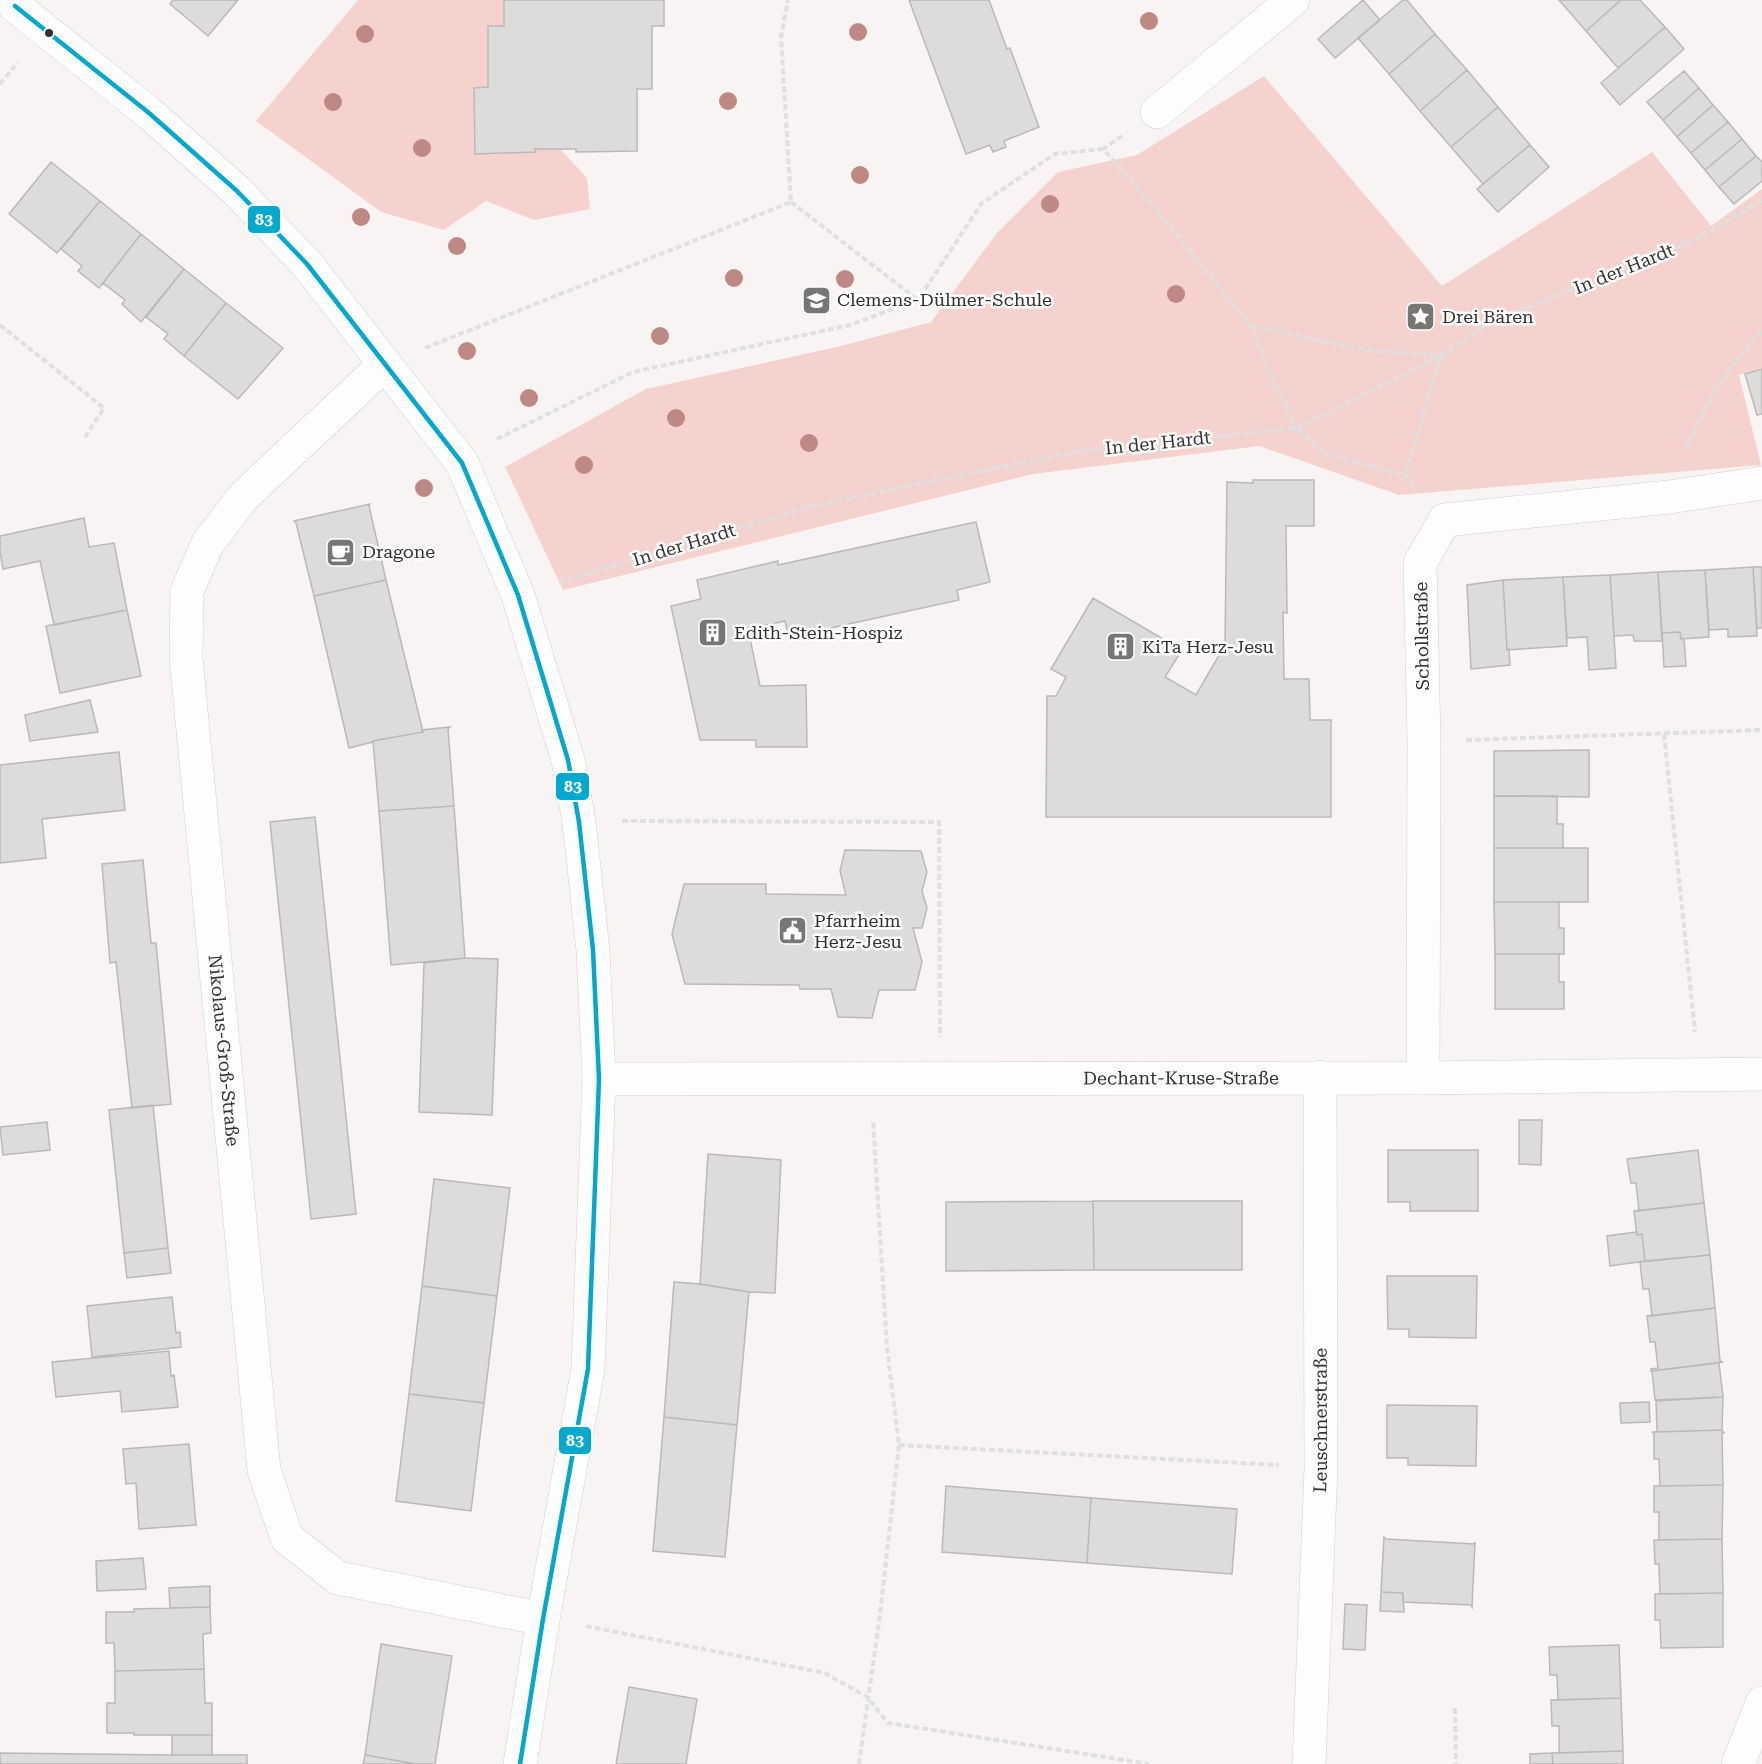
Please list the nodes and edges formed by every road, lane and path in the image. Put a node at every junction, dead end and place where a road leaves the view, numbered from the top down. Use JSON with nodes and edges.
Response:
{"nodes":[{"id":1,"x":788,"y":0,"type":"edge"},
{"id":2,"x":1293,"y":0,"type":"edge"},
{"id":3,"x":12,"y":10,"type":"edge"},
{"id":4,"x":1157,"y":112,"type":"joint"},
{"id":5,"x":1103,"y":149,"type":"junction"},
{"id":6,"x":1762,"y":200,"type":"edge"},
{"id":7,"x":791,"y":202,"type":"junction"},
{"id":8,"x":918,"y":300,"type":"junction"},
{"id":9,"x":0,"y":325,"type":"edge"},
{"id":10,"x":1251,"y":326,"type":"junction"},
{"id":11,"x":1762,"y":330,"type":"edge"},
{"id":12,"x":1441,"y":356,"type":"junction"},
{"id":13,"x":385,"y":364,"type":"junction"},
{"id":14,"x":1297,"y":428,"type":"junction"},
{"id":15,"x":85,"y":437,"type":"dead end"},
{"id":16,"x":462,"y":463,"type":"junction"},
{"id":17,"x":1405,"y":475,"type":"junction"},
{"id":18,"x":1762,"y":483,"type":"edge"},
{"id":19,"x":1669,"y":497,"type":"junction"},
{"id":20,"x":1445,"y":520,"type":"junction"},
{"id":21,"x":518,"y":595,"type":"junction"},
{"id":22,"x":1762,"y":730,"type":"edge"},
{"id":23,"x":1664,"y":734,"type":"junction"},
{"id":24,"x":1424,"y":741,"type":"junction"},
{"id":25,"x":579,"y":822,"type":"junction"},
{"id":26,"x":1762,"y":1074,"type":"edge"},
{"id":27,"x":1699,"y":1076,"type":"junction"},
{"id":28,"x":1320,"y":1077,"type":"junction"},
{"id":29,"x":1423,"y":1078,"type":"junction"},
{"id":30,"x":599,"y":1079,"type":"junction"},
{"id":31,"x":871,"y":1079,"type":"junction"},
{"id":32,"x":940,"y":1079,"type":"junction"},
{"id":33,"x":899,"y":1445,"type":"junction"},
{"id":34,"x":1321,"y":1468,"type":"junction"},
{"id":35,"x":543,"y":1619,"type":"junction"},
{"id":36,"x":867,"y":1697,"type":"junction"},
{"id":37,"x":1762,"y":1703,"type":"edge"},
{"id":38,"x":1455,"y":1708,"type":"dead end"},
{"id":39,"x":520,"y":1764,"type":"edge"},
{"id":40,"x":859,"y":1764,"type":"edge"},
{"id":41,"x":1149,"y":1764,"type":"edge"},
{"id":42,"x":1309,"y":1764,"type":"edge"},
{"id":43,"x":1456,"y":1764,"type":"edge"},
{"id":44,"x":1738,"y":1764,"type":"edge"}],
"edges":[{"from":1,"to":7,"type":"path"},
{"from":2,"to":4,"type":"street"},
{"from":3,"to":13,"type":"street"},
{"from":4,"to":5,"type":"path"},
{"from":5,"to":8,"type":"path"},
{"from":5,"to":10,"type":"path"},
{"from":6,"to":12,"type":"path","name":"In der Hardt"},
{"from":7,"to":8,"type":"path"},
{"from":7,"to":13,"type":"path"},
{"from":8,"to":16,"type":"path"},
{"from":9,"to":15,"type":"path"},
{"from":10,"to":12,"type":"path"},
{"from":10,"to":14,"type":"path"},
{"from":11,"to":19,"type":"path"},
{"from":12,"to":14,"type":"path","name":"In der Hardt"},
{"from":12,"to":17,"type":"path"},
{"from":13,"to":16,"type":"street"},
{"from":13,"to":35,"type":"street","name":"Nikolaus-Groß-Straße"},
{"from":14,"to":17,"type":"path"},
{"from":14,"to":21,"type":"path","name":"In der Hardt"},
{"from":16,"to":21,"type":"street"},
{"from":17,"to":20,"type":"path"},
{"from":18,"to":19,"type":"street"},
{"from":19,"to":20,"type":"street"},
{"from":20,"to":24,"type":"street","name":"Schollstraße"},
{"from":21,"to":25,"type":"street"},
{"from":22,"to":23,"type":"path"},
{"from":23,"to":24,"type":"path"},
{"from":23,"to":27,"type":"path"},
{"from":24,"to":29,"type":"street","name":"Schollstraße"},
{"from":25,"to":30,"type":"street"},
{"from":25,"to":32,"type":"path"},
{"from":26,"to":27,"type":"street","name":"Dechant-Kruse-Straße"},
{"from":27,"to":29,"type":"street","name":"Dechant-Kruse-Straße"},
{"from":28,"to":29,"type":"street","name":"Dechant-Kruse-Straße"},
{"from":28,"to":32,"type":"street","name":"Dechant-Kruse-Straße"},
{"from":28,"to":34,"type":"street","name":"Leuschnerstraße"},
{"from":30,"to":31,"type":"street","name":"Dechant-Kruse-Straße"},
{"from":30,"to":35,"type":"street"},
{"from":31,"to":32,"type":"street","name":"Dechant-Kruse-Straße"},
{"from":31,"to":33,"type":"path"},
{"from":33,"to":34,"type":"path"},
{"from":33,"to":36,"type":"path"},
{"from":34,"to":42,"type":"street","name":"Leuschnerstraße"},
{"from":35,"to":36,"type":"path"},
{"from":35,"to":39,"type":"street"},
{"from":36,"to":40,"type":"path"},
{"from":36,"to":41,"type":"path"},
{"from":37,"to":44,"type":"street"},
{"from":38,"to":43,"type":"path"}]}
